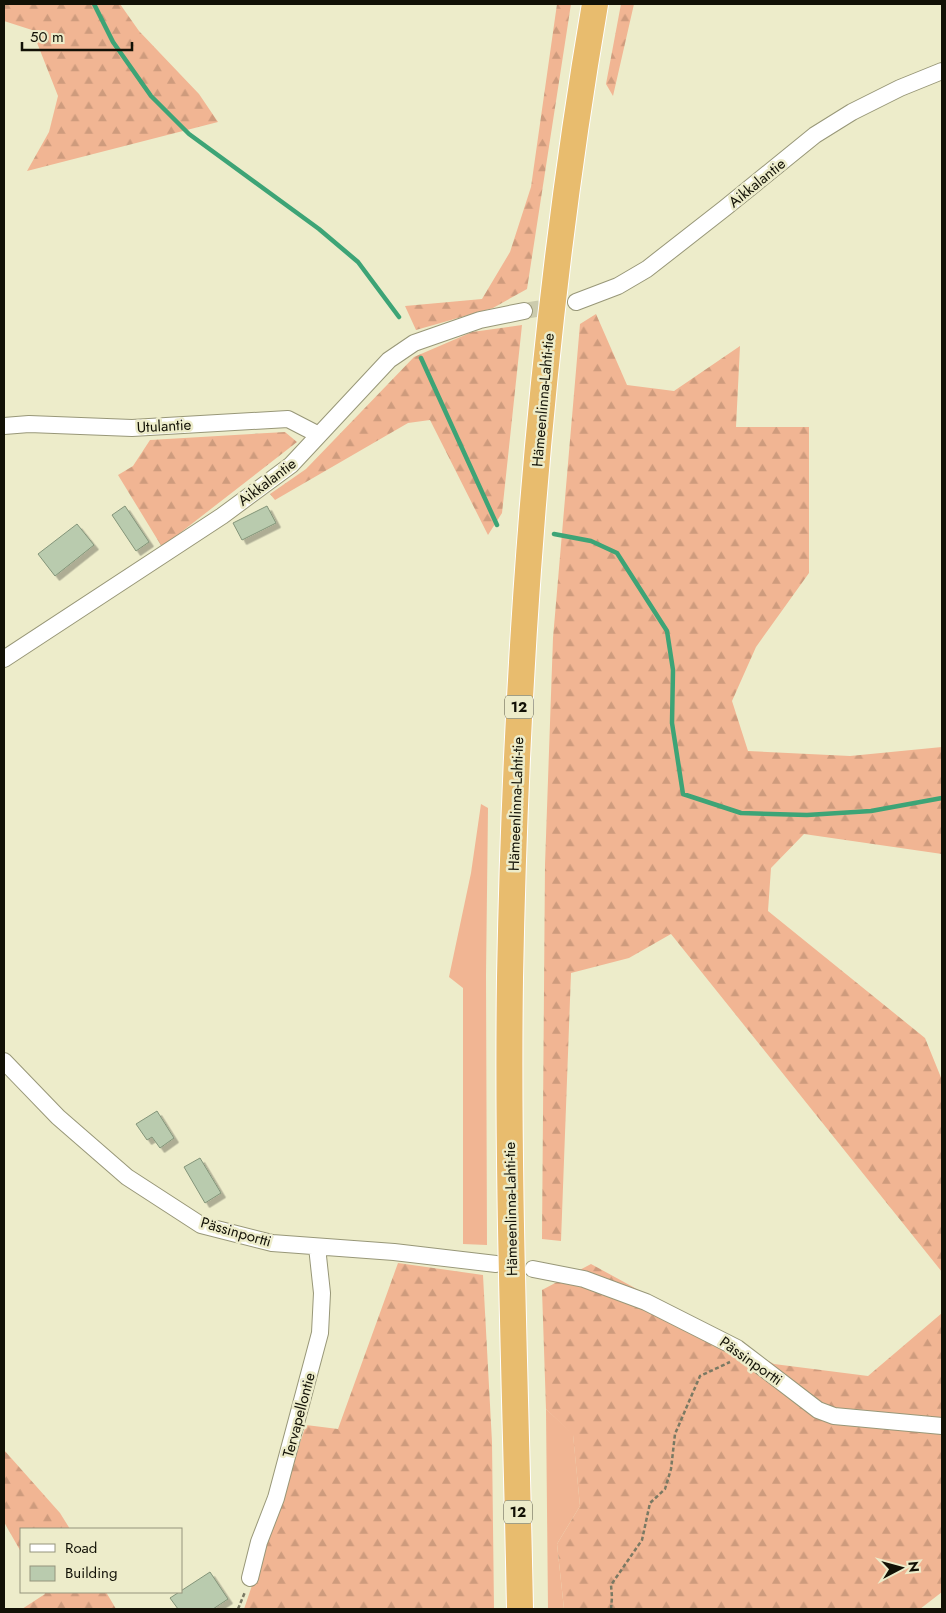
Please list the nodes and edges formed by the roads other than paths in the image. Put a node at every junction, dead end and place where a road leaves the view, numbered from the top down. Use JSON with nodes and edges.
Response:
{"nodes":[{"id":1,"x":595,"y":4,"type":"edge"},
{"id":2,"x":942,"y":71,"type":"edge"},
{"id":3,"x":576,"y":302,"type":"tunnel mouth"},
{"id":4,"x":524,"y":311,"type":"tunnel mouth"},
{"id":5,"x":4,"y":426,"type":"edge"},
{"id":6,"x":320,"y":435,"type":"junction"},
{"id":7,"x":4,"y":659,"type":"edge"},
{"id":8,"x":4,"y":1061,"type":"edge"},
{"id":9,"x":317,"y":1247,"type":"junction"},
{"id":10,"x":496,"y":1264,"type":"dead end"},
{"id":11,"x":533,"y":1269,"type":"dead end"},
{"id":12,"x":942,"y":1426,"type":"edge"},
{"id":13,"x":250,"y":1578,"type":"dead end"},
{"id":14,"x":520,"y":1609,"type":"edge"}],
"edges":[{"from":1,"to":14,"type":"highway","name":"Hämeenlinna-Lahti-tie","number":"12"},
{"from":2,"to":3,"type":"street","name":"Aikkalantie"},
{"from":4,"to":6,"type":"street","name":"Aikkalantie"},
{"from":5,"to":6,"type":"street","name":"Utulantie"},
{"from":6,"to":7,"type":"street","name":"Aikkalantie"},
{"from":8,"to":9,"type":"street","name":"Pässinportti"},
{"from":9,"to":10,"type":"street","name":"Pässinportti"},
{"from":9,"to":13,"type":"street","name":"Tervapellontie"},
{"from":11,"to":12,"type":"street","name":"Pässinportti"}]}
